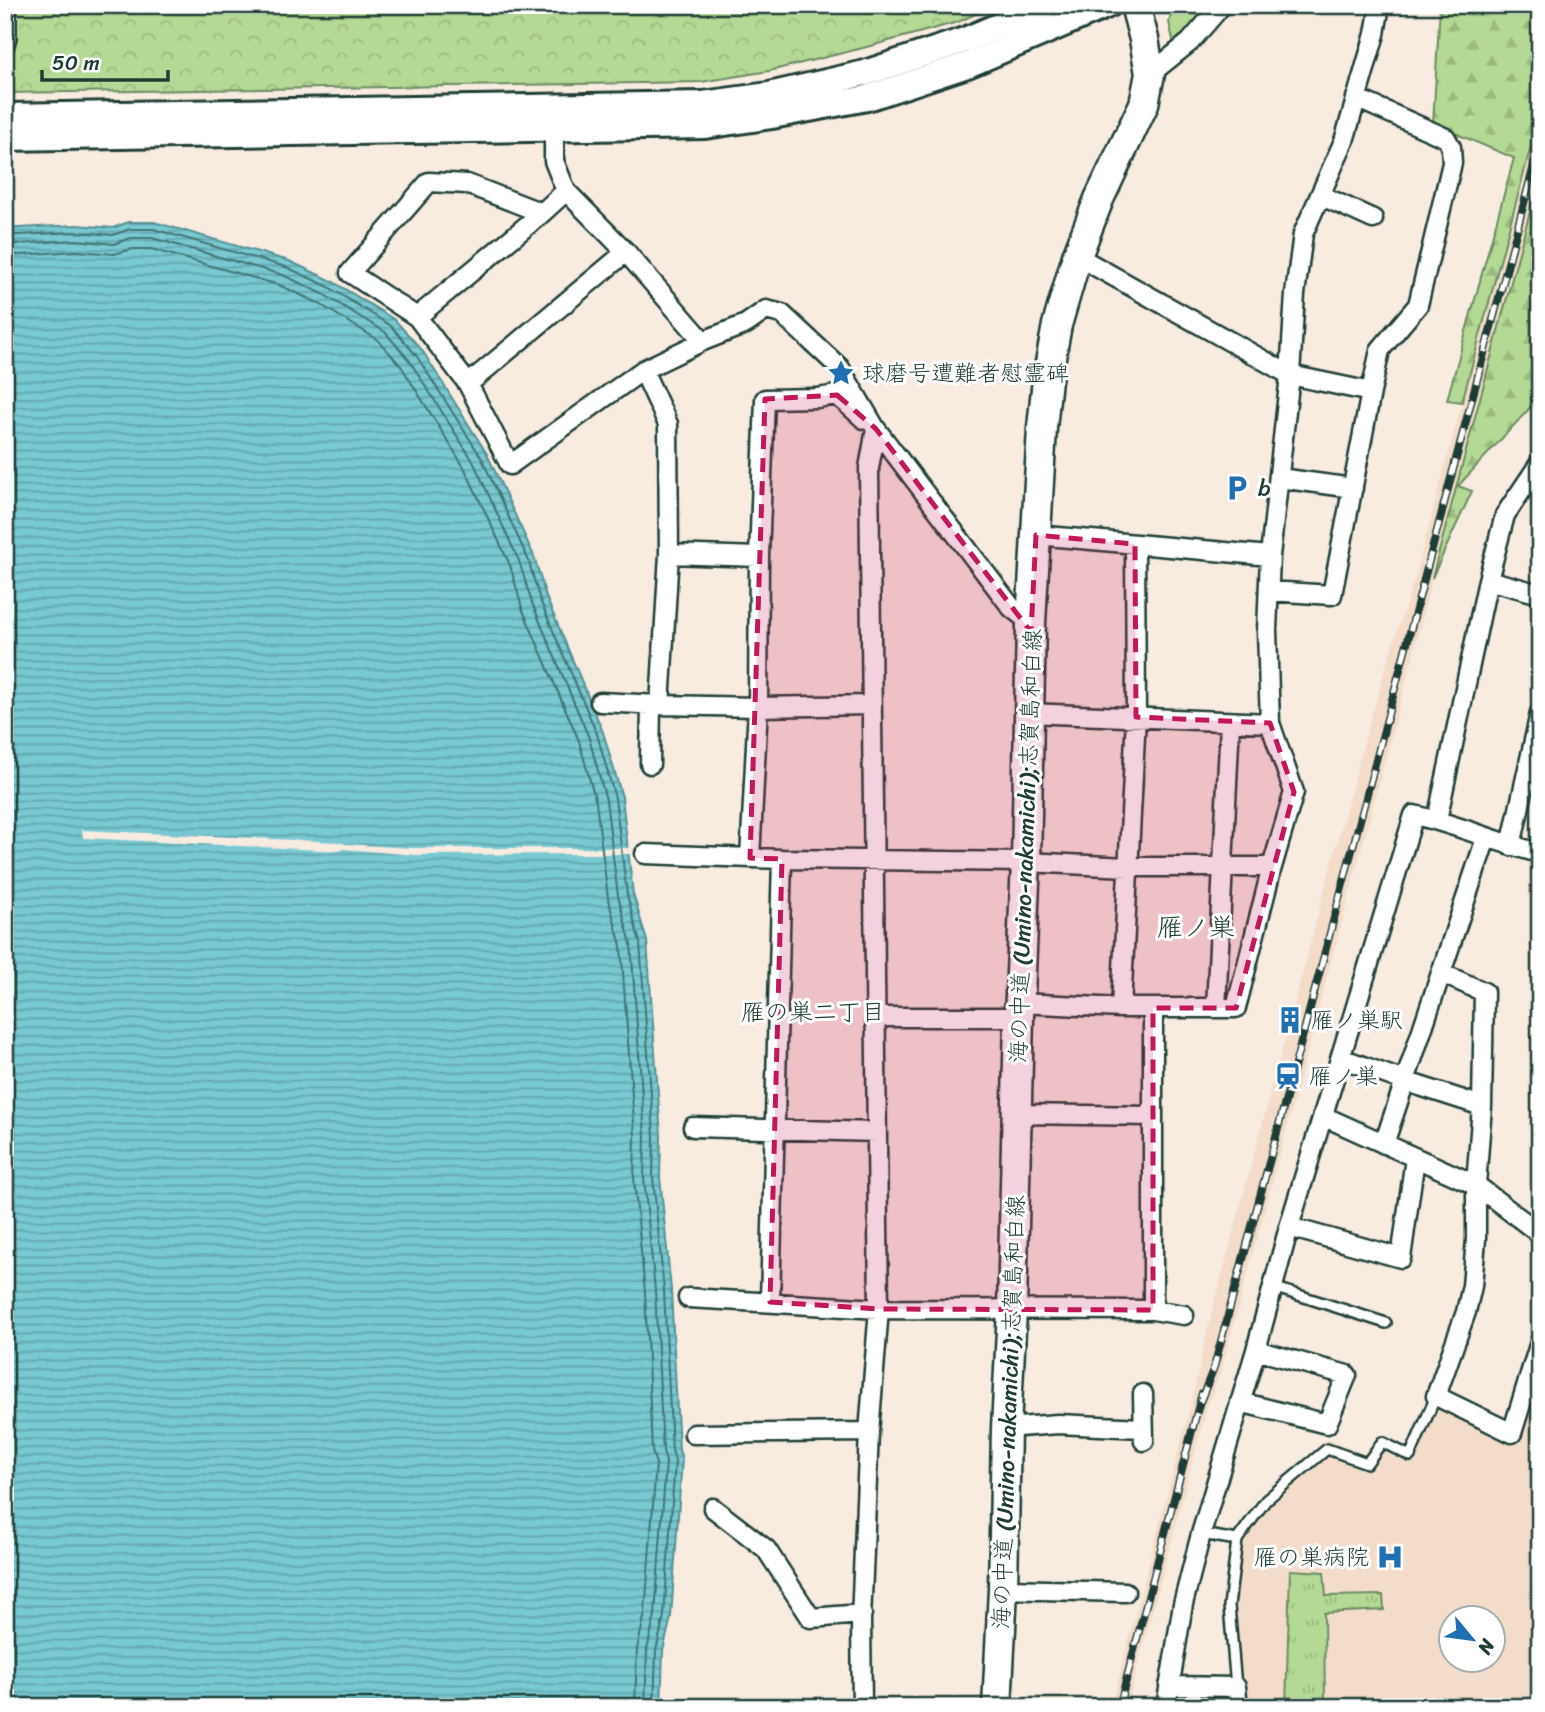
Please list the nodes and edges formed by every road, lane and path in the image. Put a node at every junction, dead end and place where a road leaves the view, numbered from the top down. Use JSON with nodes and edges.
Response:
{"nodes":[{"id":1,"x":11,"y":5,"type":"edge"},
{"id":2,"x":1047,"y":5,"type":"edge"},
{"id":3,"x":1108,"y":5,"type":"edge"},
{"id":4,"x":1135,"y":5,"type":"edge"},
{"id":5,"x":1222,"y":5,"type":"edge"},
{"id":6,"x":1380,"y":5,"type":"edge"},
{"id":7,"x":5,"y":58,"type":"edge"},
{"id":8,"x":1150,"y":74,"type":"junction"},
{"id":9,"x":1356,"y":98,"type":"junction"},
{"id":10,"x":5,"y":116,"type":"edge"},
{"id":11,"x":554,"y":130,"type":"junction"},
{"id":12,"x":5,"y":138,"type":"edge"},
{"id":13,"x":566,"y":191,"type":"junction"},
{"id":14,"x":1320,"y":195,"type":"junction"},
{"id":15,"x":542,"y":214,"type":"junction"},
{"id":16,"x":1373,"y":219,"type":"dead end"},
{"id":17,"x":626,"y":251,"type":"junction"},
{"id":18,"x":1077,"y":256,"type":"junction"},
{"id":19,"x":417,"y":317,"type":"junction"},
{"id":20,"x":703,"y":341,"type":"junction"},
{"id":21,"x":643,"y":370,"type":"junction"},
{"id":22,"x":1290,"y":375,"type":"junction"},
{"id":23,"x":468,"y":384,"type":"junction"},
{"id":24,"x":1371,"y":392,"type":"junction"},
{"id":25,"x":876,"y":429,"type":"junction"},
{"id":26,"x":1540,"y":463,"type":"edge"},
{"id":27,"x":1279,"y":478,"type":"junction"},
{"id":28,"x":1353,"y":488,"type":"junction"},
{"id":29,"x":1036,"y":535,"type":"junction"},
{"id":30,"x":1135,"y":544,"type":"junction"},
{"id":31,"x":669,"y":554,"type":"junction"},
{"id":32,"x":1270,"y":556,"type":"junction"},
{"id":33,"x":759,"y":557,"type":"junction"},
{"id":34,"x":1488,"y":580,"type":"junction"},
{"id":35,"x":1269,"y":591,"type":"junction"},
{"id":36,"x":1540,"y":594,"type":"edge"},
{"id":37,"x":1031,"y":623,"type":"junction"},
{"id":38,"x":600,"y":702,"type":"dead end"},
{"id":39,"x":656,"y":705,"type":"junction"},
{"id":40,"x":871,"y":705,"type":"junction"},
{"id":41,"x":758,"y":707,"type":"junction"},
{"id":42,"x":1029,"y":713,"type":"junction"},
{"id":43,"x":1540,"y":713,"type":"edge"},
{"id":44,"x":1136,"y":717,"type":"junction"},
{"id":45,"x":1230,"y":722,"type":"junction"},
{"id":46,"x":1270,"y":723,"type":"junction"},
{"id":47,"x":650,"y":764,"type":"dead end"},
{"id":48,"x":1437,"y":820,"type":"junction"},
{"id":49,"x":1486,"y":838,"type":"junction"},
{"id":50,"x":1511,"y":846,"type":"junction"},
{"id":51,"x":1540,"y":853,"type":"edge"},
{"id":52,"x":645,"y":854,"type":"dead end"},
{"id":53,"x":750,"y":858,"type":"junction"},
{"id":54,"x":782,"y":859,"type":"junction"},
{"id":55,"x":872,"y":861,"type":"junction"},
{"id":56,"x":1026,"y":862,"type":"junction"},
{"id":57,"x":1128,"y":867,"type":"junction"},
{"id":58,"x":1223,"y":867,"type":"junction"},
{"id":59,"x":1272,"y":867,"type":"junction"},
{"id":60,"x":1441,"y":973,"type":"junction"},
{"id":61,"x":1153,"y":1007,"type":"junction"},
{"id":62,"x":1121,"y":1008,"type":"junction"},
{"id":63,"x":1216,"y":1008,"type":"junction"},
{"id":64,"x":1019,"y":1010,"type":"junction"},
{"id":65,"x":876,"y":1017,"type":"junction"},
{"id":66,"x":1341,"y":1058,"type":"junction"},
{"id":67,"x":1404,"y":1082,"type":"junction"},
{"id":68,"x":1482,"y":1106,"type":"junction"},
{"id":69,"x":1018,"y":1114,"type":"junction"},
{"id":70,"x":1153,"y":1116,"type":"junction"},
{"id":71,"x":1323,"y":1116,"type":"junction"},
{"id":72,"x":693,"y":1127,"type":"dead end"},
{"id":73,"x":775,"y":1129,"type":"junction"},
{"id":74,"x":877,"y":1132,"type":"junction"},
{"id":75,"x":1384,"y":1144,"type":"junction"},
{"id":76,"x":1415,"y":1158,"type":"junction"},
{"id":77,"x":1476,"y":1185,"type":"junction"},
{"id":78,"x":1289,"y":1227,"type":"junction"},
{"id":79,"x":1540,"y":1234,"type":"edge"},
{"id":80,"x":1273,"y":1287,"type":"junction"},
{"id":81,"x":688,"y":1298,"type":"dead end"},
{"id":82,"x":770,"y":1302,"type":"junction"},
{"id":83,"x":879,"y":1309,"type":"junction"},
{"id":84,"x":1012,"y":1310,"type":"junction"},
{"id":85,"x":1153,"y":1310,"type":"junction"},
{"id":86,"x":1184,"y":1315,"type":"dead end"},
{"id":87,"x":1386,"y":1323,"type":"dead end"},
{"id":88,"x":1540,"y":1342,"type":"edge"},
{"id":89,"x":1255,"y":1350,"type":"junction"},
{"id":90,"x":1143,"y":1394,"type":"dead end"},
{"id":91,"x":1436,"y":1396,"type":"junction"},
{"id":92,"x":1240,"y":1402,"type":"junction"},
{"id":93,"x":1006,"y":1428,"type":"junction"},
{"id":94,"x":870,"y":1432,"type":"junction"},
{"id":95,"x":694,"y":1434,"type":"dead end"},
{"id":96,"x":713,"y":1508,"type":"dead end"},
{"id":97,"x":1201,"y":1534,"type":"junction"},
{"id":98,"x":1237,"y":1540,"type":"junction"},
{"id":99,"x":1003,"y":1588,"type":"junction"},
{"id":100,"x":1125,"y":1592,"type":"dead end"},
{"id":101,"x":862,"y":1614,"type":"junction"},
{"id":102,"x":1169,"y":1686,"type":"junction"},
{"id":103,"x":1236,"y":1687,"type":"junction"},
{"id":104,"x":862,"y":1707,"type":"edge"},
{"id":105,"x":997,"y":1707,"type":"edge"},
{"id":106,"x":1166,"y":1707,"type":"edge"},
{"id":107,"x":1238,"y":1707,"type":"edge"}],
"edges":[{"from":1,"to":7,"type":"lane"},
{"from":2,"to":10,"type":"street"},
{"from":3,"to":11,"type":"street"},
{"from":4,"to":8,"type":"main road","name":"海の中道 (Umino-nakamichi);志賀島和白線"},
{"from":5,"to":8,"type":"street"},
{"from":6,"to":9,"type":"street"},
{"from":8,"to":18,"type":"main road","name":"海の中道 (Umino-nakamichi);志賀島和白線"},
{"from":9,"to":14,"type":"street"},
{"from":9,"to":24,"type":"street"},
{"from":11,"to":12,"type":"street"},
{"from":11,"to":13,"type":"street"},
{"from":13,"to":15,"type":"street"},
{"from":13,"to":17,"type":"street"},
{"from":14,"to":16,"type":"street"},
{"from":14,"to":22,"type":"street"},
{"from":15,"to":19,"type":"street"},
{"from":15,"to":19,"type":"street"},
{"from":17,"to":20,"type":"street"},
{"from":17,"to":23,"type":"street"},
{"from":18,"to":22,"type":"street"},
{"from":18,"to":29,"type":"main road","name":"海の中道 (Umino-nakamichi);志賀島和白線"},
{"from":19,"to":23,"type":"street"},
{"from":20,"to":21,"type":"street"},
{"from":20,"to":25,"type":"street"},
{"from":21,"to":23,"type":"street"},
{"from":21,"to":31,"type":"street"},
{"from":22,"to":24,"type":"street"},
{"from":22,"to":27,"type":"street"},
{"from":24,"to":28,"type":"street"},
{"from":25,"to":33,"type":"street"},
{"from":25,"to":37,"type":"street"},
{"from":25,"to":40,"type":"street"},
{"from":26,"to":34,"type":"street"},
{"from":27,"to":28,"type":"street"},
{"from":27,"to":32,"type":"street"},
{"from":28,"to":35,"type":"street"},
{"from":29,"to":30,"type":"street"},
{"from":29,"to":37,"type":"main road","name":"海の中道 (Umino-nakamichi);志賀島和白線"},
{"from":30,"to":32,"type":"street"},
{"from":30,"to":44,"type":"street"},
{"from":31,"to":33,"type":"street"},
{"from":31,"to":39,"type":"street"},
{"from":32,"to":35,"type":"street"},
{"from":33,"to":41,"type":"street"},
{"from":34,"to":36,"type":"street"},
{"from":34,"to":48,"type":"street"},
{"from":35,"to":46,"type":"street"},
{"from":37,"to":42,"type":"main road","name":"海の中道 (Umino-nakamichi);志賀島和白線"},
{"from":38,"to":39,"type":"street"},
{"from":39,"to":41,"type":"street"},
{"from":39,"to":47,"type":"street"},
{"from":40,"to":41,"type":"street"},
{"from":40,"to":55,"type":"street"},
{"from":41,"to":53,"type":"street"},
{"from":42,"to":44,"type":"street"},
{"from":42,"to":56,"type":"main road","name":"海の中道 (Umino-nakamichi);志賀島和白線"},
{"from":43,"to":50,"type":"street"},
{"from":44,"to":45,"type":"street"},
{"from":44,"to":57,"type":"street"},
{"from":45,"to":46,"type":"street"},
{"from":45,"to":58,"type":"street"},
{"from":46,"to":59,"type":"street"},
{"from":48,"to":49,"type":"street"},
{"from":48,"to":66,"type":"street"},
{"from":49,"to":50,"type":"street"},
{"from":49,"to":60,"type":"street"},
{"from":50,"to":51,"type":"street"},
{"from":52,"to":53,"type":"street"},
{"from":53,"to":54,"type":"street"},
{"from":54,"to":55,"type":"street"},
{"from":54,"to":73,"type":"street"},
{"from":55,"to":56,"type":"street"},
{"from":55,"to":65,"type":"street"},
{"from":56,"to":57,"type":"street"},
{"from":56,"to":64,"type":"main road","name":"海の中道 (Umino-nakamichi);志賀島和白線"},
{"from":57,"to":58,"type":"street"},
{"from":57,"to":62,"type":"street"},
{"from":58,"to":59,"type":"street"},
{"from":58,"to":63,"type":"street"},
{"from":59,"to":63,"type":"street"},
{"from":60,"to":67,"type":"street"},
{"from":60,"to":68,"type":"street"},
{"from":61,"to":62,"type":"street"},
{"from":61,"to":63,"type":"street"},
{"from":61,"to":70,"type":"street"},
{"from":62,"to":64,"type":"street"},
{"from":64,"to":65,"type":"street"},
{"from":64,"to":69,"type":"main road","name":"海の中道 (Umino-nakamichi);志賀島和白線"},
{"from":65,"to":74,"type":"street"},
{"from":66,"to":67,"type":"street"},
{"from":66,"to":71,"type":"street"},
{"from":67,"to":68,"type":"street"},
{"from":67,"to":75,"type":"street"},
{"from":68,"to":77,"type":"street"},
{"from":69,"to":70,"type":"street"},
{"from":69,"to":84,"type":"main road","name":"海の中道 (Umino-nakamichi);志賀島和白線"},
{"from":70,"to":85,"type":"street"},
{"from":71,"to":75,"type":"street"},
{"from":71,"to":78,"type":"street"},
{"from":72,"to":73,"type":"street"},
{"from":73,"to":74,"type":"street"},
{"from":73,"to":82,"type":"street"},
{"from":74,"to":83,"type":"street"},
{"from":75,"to":76,"type":"street"},
{"from":76,"to":77,"type":"street"},
{"from":76,"to":78,"type":"street"},
{"from":77,"to":79,"type":"street"},
{"from":77,"to":91,"type":"street"},
{"from":78,"to":80,"type":"street"},
{"from":80,"to":87,"type":"lane"},
{"from":80,"to":89,"type":"street"},
{"from":81,"to":82,"type":"street"},
{"from":82,"to":83,"type":"street"},
{"from":83,"to":84,"type":"street"},
{"from":83,"to":94,"type":"street"},
{"from":84,"to":85,"type":"street"},
{"from":84,"to":93,"type":"main road","name":"海の中道 (Umino-nakamichi);志賀島和白線"},
{"from":85,"to":86,"type":"street"},
{"from":88,"to":91,"type":"street"},
{"from":89,"to":92,"type":"street"},
{"from":89,"to":92,"type":"street"},
{"from":90,"to":93,"type":"street"},
{"from":91,"to":98,"type":"lane"},
{"from":92,"to":97,"type":"street"},
{"from":93,"to":99,"type":"main road","name":"海の中道 (Umino-nakamichi);志賀島和白線"},
{"from":94,"to":95,"type":"street"},
{"from":94,"to":101,"type":"street"},
{"from":96,"to":101,"type":"street"},
{"from":97,"to":98,"type":"lane"},
{"from":97,"to":102,"type":"street"},
{"from":98,"to":103,"type":"lane"},
{"from":99,"to":100,"type":"street"},
{"from":99,"to":105,"type":"main road","name":"海の中道 (Umino-nakamichi);志賀島和白線"},
{"from":101,"to":104,"type":"street"},
{"from":102,"to":103,"type":"street"},
{"from":102,"to":106,"type":"street"},
{"from":103,"to":107,"type":"street"}]}
